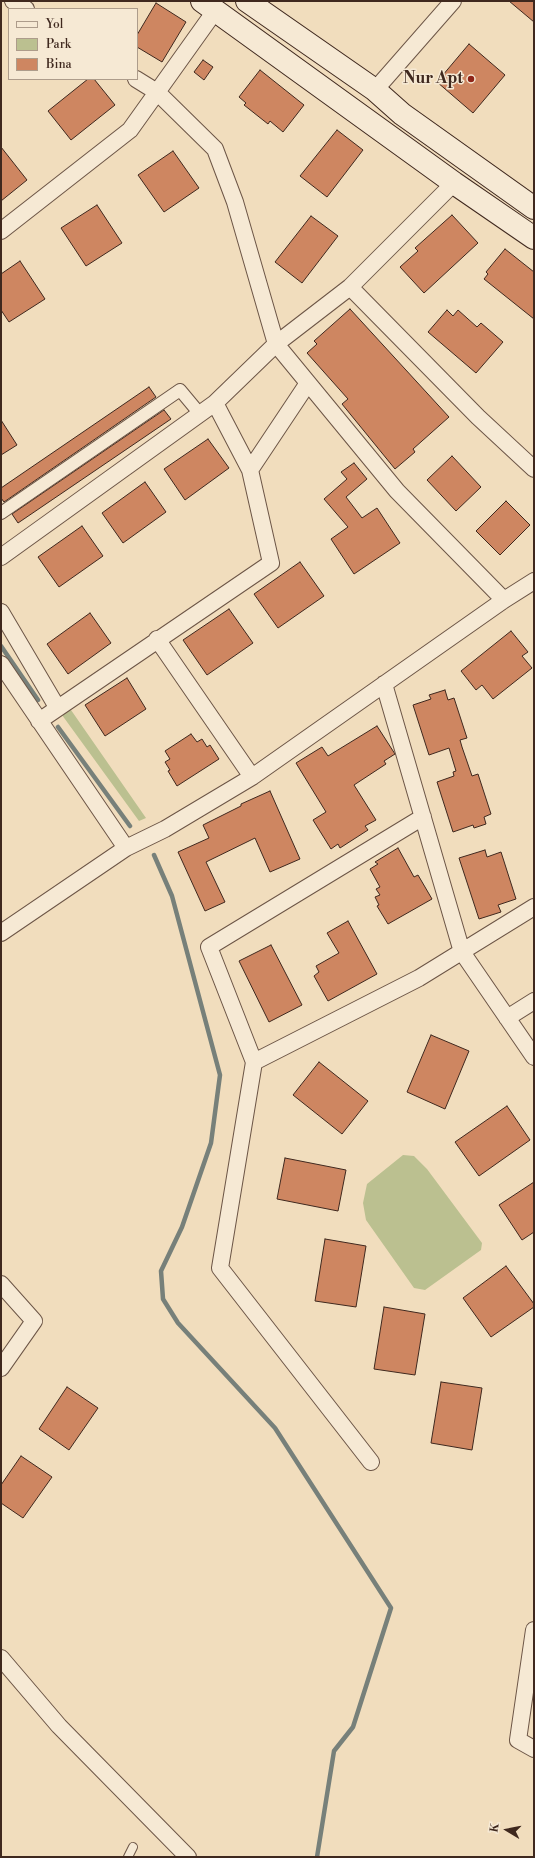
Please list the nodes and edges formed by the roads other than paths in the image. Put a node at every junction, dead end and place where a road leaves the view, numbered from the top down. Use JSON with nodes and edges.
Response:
{"nodes":[{"id":1,"x":13,"y":1,"type":"edge"},
{"id":2,"x":247,"y":1,"type":"edge"},
{"id":3,"x":453,"y":1,"type":"edge"},
{"id":4,"x":208,"y":6,"type":"edge"},
{"id":5,"x":24,"y":8,"type":"edge"},
{"id":6,"x":138,"y":80,"type":"edge"},
{"id":7,"x":375,"y":90,"type":"junction"},
{"id":8,"x":156,"y":92,"type":"junction"},
{"id":9,"x":454,"y":183,"type":"junction"},
{"id":10,"x":534,"y":208,"type":"edge"},
{"id":11,"x":1,"y":231,"type":"edge"},
{"id":12,"x":534,"y":238,"type":"edge"},
{"id":13,"x":350,"y":287,"type":"junction"},
{"id":14,"x":276,"y":344,"type":"junction"},
{"id":15,"x":308,"y":383,"type":"junction"},
{"id":16,"x":215,"y":403,"type":"junction"},
{"id":17,"x":200,"y":414,"type":"junction"},
{"id":18,"x":534,"y":469,"type":"edge"},
{"id":19,"x":250,"y":470,"type":"junction"},
{"id":20,"x":1,"y":513,"type":"edge"},
{"id":21,"x":1,"y":557,"type":"edge"},
{"id":22,"x":534,"y":581,"type":"edge"},
{"id":23,"x":504,"y":600,"type":"junction"},
{"id":24,"x":1,"y":612,"type":"edge"},
{"id":25,"x":157,"y":639,"type":"junction"},
{"id":26,"x":1,"y":664,"type":"edge"},
{"id":27,"x":384,"y":684,"type":"junction"},
{"id":28,"x":57,"y":707,"type":"junction"},
{"id":29,"x":39,"y":720,"type":"junction"},
{"id":30,"x":252,"y":777,"type":"junction"},
{"id":31,"x":423,"y":817,"type":"junction"},
{"id":32,"x":126,"y":848,"type":"junction"},
{"id":33,"x":534,"y":907,"type":"edge"},
{"id":34,"x":1,"y":933,"type":"edge"},
{"id":35,"x":462,"y":952,"type":"junction"},
{"id":36,"x":534,"y":1001,"type":"edge"},
{"id":37,"x":507,"y":1018,"type":"junction"},
{"id":38,"x":534,"y":1057,"type":"edge"},
{"id":39,"x":254,"y":1062,"type":"junction"},
{"id":40,"x":1,"y":1284,"type":"edge"},
{"id":41,"x":1,"y":1368,"type":"edge"},
{"id":42,"x":370,"y":1462,"type":"dead end"},
{"id":43,"x":534,"y":1630,"type":"edge"},
{"id":44,"x":1,"y":1658,"type":"edge"},
{"id":45,"x":534,"y":1749,"type":"edge"},
{"id":46,"x":133,"y":1847,"type":"dead end"},
{"id":47,"x":128,"y":1857,"type":"edge"},
{"id":48,"x":188,"y":1857,"type":"edge"}],
"edges":[{"from":1,"to":5,"type":"street"},
{"from":2,"to":7,"type":"main road"},
{"from":3,"to":7,"type":"street"},
{"from":4,"to":8,"type":"street"},
{"from":4,"to":9,"type":"main road"},
{"from":6,"to":8,"type":"street"},
{"from":7,"to":10,"type":"main road"},
{"from":8,"to":11,"type":"street"},
{"from":8,"to":14,"type":"street"},
{"from":9,"to":12,"type":"main road"},
{"from":9,"to":13,"type":"street"},
{"from":13,"to":14,"type":"street"},
{"from":13,"to":18,"type":"street"},
{"from":14,"to":15,"type":"street"},
{"from":14,"to":16,"type":"street"},
{"from":15,"to":19,"type":"street"},
{"from":15,"to":23,"type":"street"},
{"from":16,"to":17,"type":"street"},
{"from":16,"to":19,"type":"street"},
{"from":17,"to":20,"type":"street"},
{"from":17,"to":21,"type":"street"},
{"from":19,"to":25,"type":"street"},
{"from":22,"to":23,"type":"street"},
{"from":23,"to":27,"type":"street"},
{"from":24,"to":28,"type":"street"},
{"from":25,"to":28,"type":"street"},
{"from":25,"to":30,"type":"street"},
{"from":26,"to":29,"type":"street"},
{"from":27,"to":30,"type":"street"},
{"from":27,"to":31,"type":"street"},
{"from":28,"to":29,"type":"street"},
{"from":29,"to":32,"type":"street"},
{"from":30,"to":32,"type":"street"},
{"from":31,"to":35,"type":"street"},
{"from":31,"to":39,"type":"street"},
{"from":32,"to":34,"type":"street"},
{"from":33,"to":35,"type":"street"},
{"from":35,"to":37,"type":"street"},
{"from":35,"to":39,"type":"street"},
{"from":36,"to":37,"type":"street"},
{"from":37,"to":38,"type":"street"},
{"from":39,"to":42,"type":"street"},
{"from":40,"to":41,"type":"street"},
{"from":43,"to":45,"type":"street"},
{"from":44,"to":48,"type":"street"},
{"from":46,"to":47,"type":"lane"}]}
